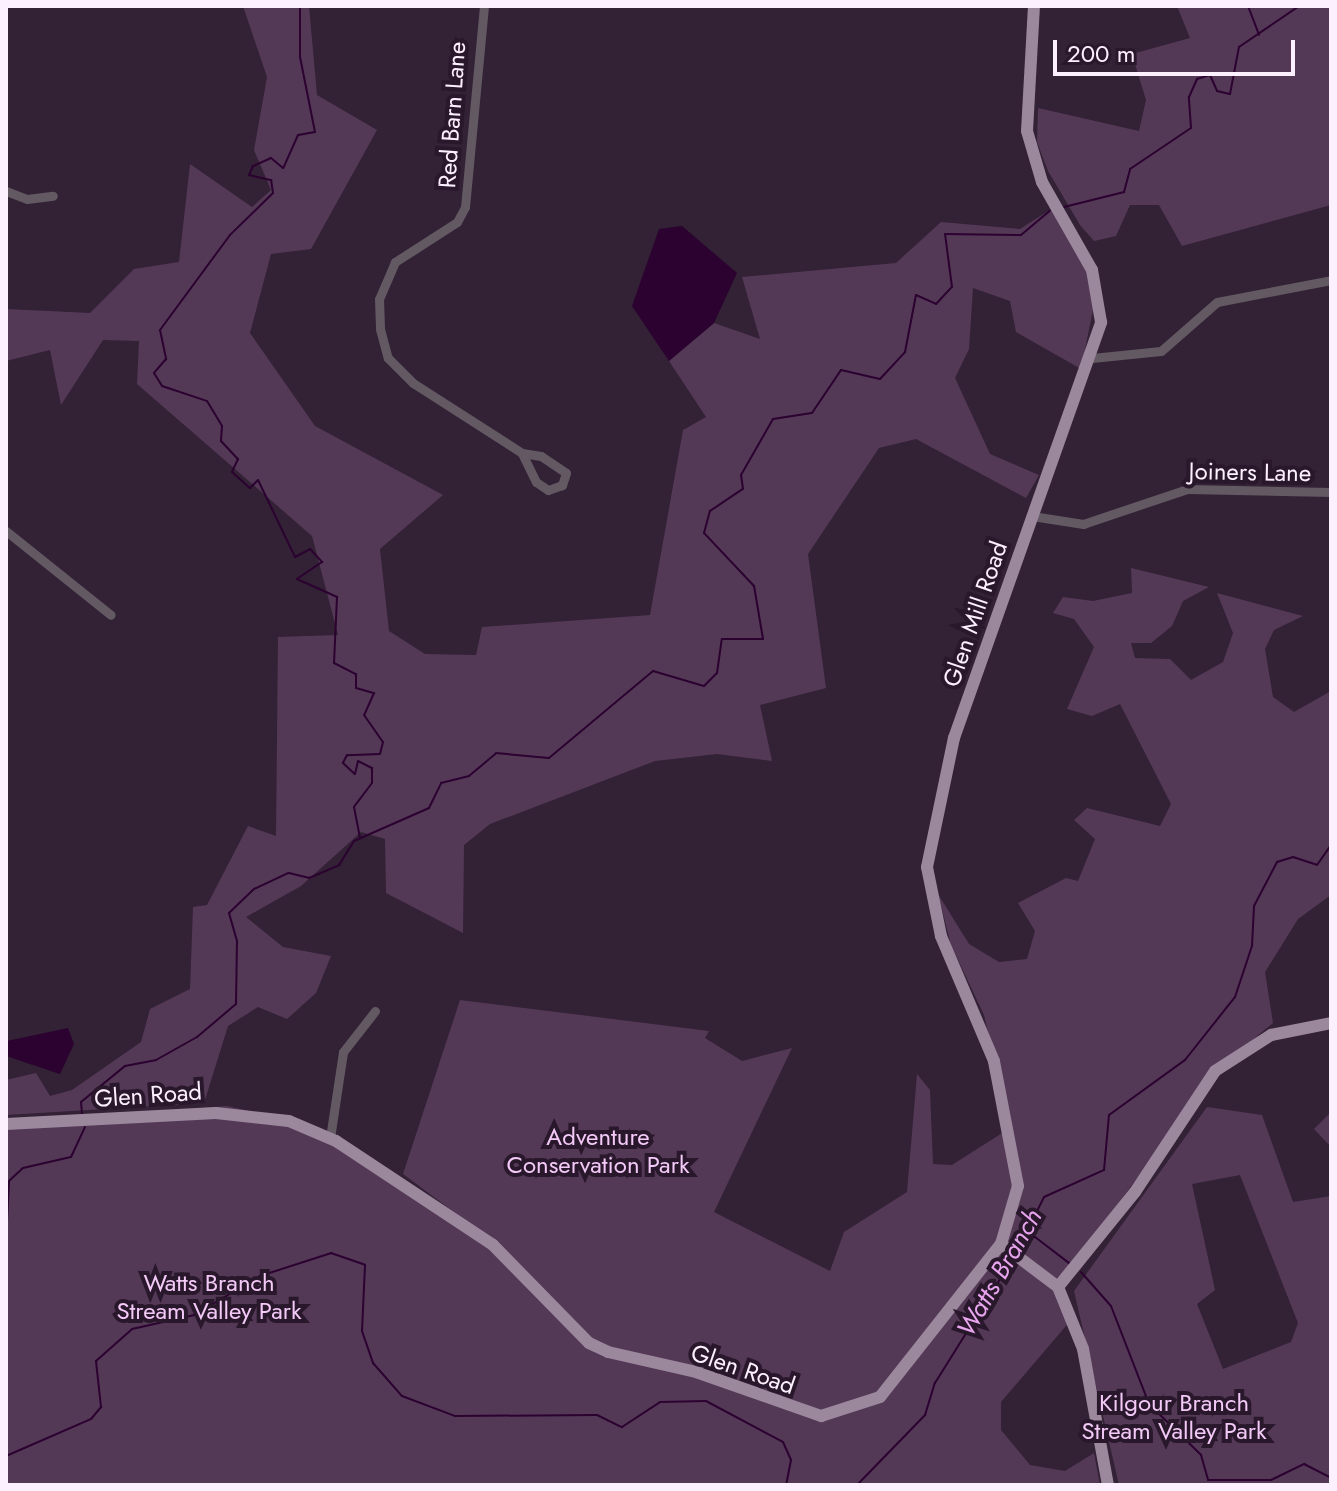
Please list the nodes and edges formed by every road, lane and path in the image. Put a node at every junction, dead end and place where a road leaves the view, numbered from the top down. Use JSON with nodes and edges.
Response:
{"nodes":[{"id":1,"x":484,"y":6,"type":"edge"},
{"id":2,"x":1034,"y":6,"type":"edge"},
{"id":3,"x":6,"y":191,"type":"edge"},
{"id":4,"x":53,"y":196,"type":"dead end"},
{"id":5,"x":1331,"y":280,"type":"edge"},
{"id":6,"x":1092,"y":358,"type":"junction"},
{"id":7,"x":522,"y":453,"type":"junction"},
{"id":8,"x":1331,"y":492,"type":"edge"},
{"id":9,"x":1032,"y":516,"type":"junction"},
{"id":10,"x":6,"y":531,"type":"edge"},
{"id":11,"x":111,"y":615,"type":"dead end"},
{"id":12,"x":375,"y":1011,"type":"dead end"},
{"id":13,"x":1331,"y":1023,"type":"edge"},
{"id":14,"x":6,"y":1124,"type":"edge"},
{"id":15,"x":330,"y":1138,"type":"junction"},
{"id":16,"x":1005,"y":1247,"type":"junction"},
{"id":17,"x":1058,"y":1287,"type":"junction"},
{"id":18,"x":1108,"y":1485,"type":"edge"}],
"edges":[{"from":1,"to":7,"type":"street","name":"Red Barn Lane"},
{"from":2,"to":6,"type":"main road","name":"Glen Mill Road"},
{"from":3,"to":4,"type":"street"},
{"from":5,"to":6,"type":"street"},
{"from":6,"to":9,"type":"main road","name":"Glen Mill Road"},
{"from":7,"to":7,"type":"street","name":"Red Barn Lane"},
{"from":8,"to":9,"type":"street","name":"Joiners Lane"},
{"from":9,"to":16,"type":"main road","name":"Glen Mill Road"},
{"from":10,"to":11,"type":"street"},
{"from":12,"to":15,"type":"street"},
{"from":13,"to":17,"type":"main road"},
{"from":14,"to":15,"type":"main road","name":"Glen Road"},
{"from":15,"to":16,"type":"main road","name":"Glen Road"},
{"from":16,"to":17,"type":"main road"},
{"from":17,"to":18,"type":"main road"}]}
